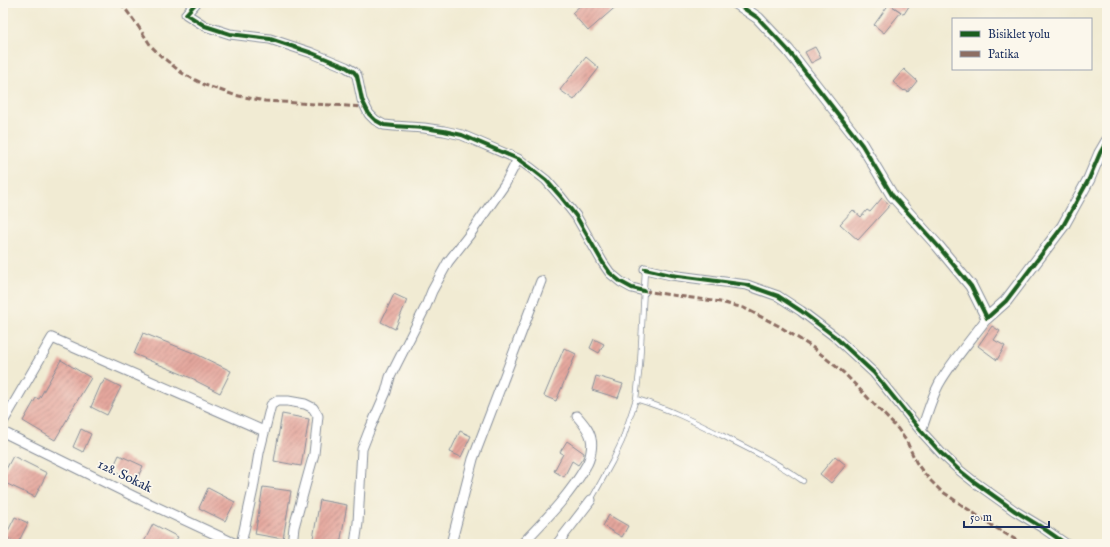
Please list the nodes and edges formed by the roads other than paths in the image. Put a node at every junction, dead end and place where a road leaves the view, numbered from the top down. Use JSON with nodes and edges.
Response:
{"nodes":[{"id":1,"x":196,"y":3,"type":"edge"},
{"id":2,"x":736,"y":3,"type":"edge"},
{"id":3,"x":1107,"y":141,"type":"edge"},
{"id":4,"x":518,"y":160,"type":"junction"},
{"id":5,"x":645,"y":269,"type":"joint"},
{"id":6,"x":542,"y":280,"type":"dead end"},
{"id":7,"x":644,"y":292,"type":"junction"},
{"id":8,"x":987,"y":318,"type":"junction"},
{"id":9,"x":636,"y":399,"type":"junction"},
{"id":10,"x":577,"y":416,"type":"dead end"},
{"id":11,"x":3,"y":422,"type":"edge"},
{"id":12,"x":264,"y":431,"type":"junction"},
{"id":13,"x":922,"y":431,"type":"junction"},
{"id":14,"x":3,"y":432,"type":"edge"},
{"id":15,"x":803,"y":481,"type":"dead end"},
{"id":16,"x":591,"y":500,"type":"joint"},
{"id":17,"x":222,"y":541,"type":"edge"},
{"id":18,"x":236,"y":544,"type":"edge"},
{"id":19,"x":241,"y":544,"type":"edge"},
{"id":20,"x":292,"y":544,"type":"edge"},
{"id":21,"x":355,"y":544,"type":"edge"},
{"id":22,"x":451,"y":544,"type":"edge"},
{"id":23,"x":522,"y":544,"type":"edge"},
{"id":24,"x":557,"y":544,"type":"edge"},
{"id":25,"x":1066,"y":544,"type":"edge"}],
"edges":[{"from":1,"to":4,"type":"street"},
{"from":2,"to":8,"type":"street"},
{"from":3,"to":8,"type":"street"},
{"from":4,"to":7,"type":"street"},
{"from":4,"to":21,"type":"street"},
{"from":5,"to":7,"type":"lane"},
{"from":5,"to":13,"type":"street"},
{"from":6,"to":22,"type":"street"},
{"from":7,"to":9,"type":"lane"},
{"from":8,"to":13,"type":"street"},
{"from":9,"to":15,"type":"lane"},
{"from":9,"to":16,"type":"lane"},
{"from":10,"to":23,"type":"street"},
{"from":11,"to":12,"type":"street"},
{"from":12,"to":19,"type":"street"},
{"from":12,"to":20,"type":"street"},
{"from":13,"to":25,"type":"street"},
{"from":14,"to":17,"type":"street","name":"128. Sokak"},
{"from":16,"to":24,"type":"street"},
{"from":17,"to":18,"type":"street","name":"128. Sokak"}]}
